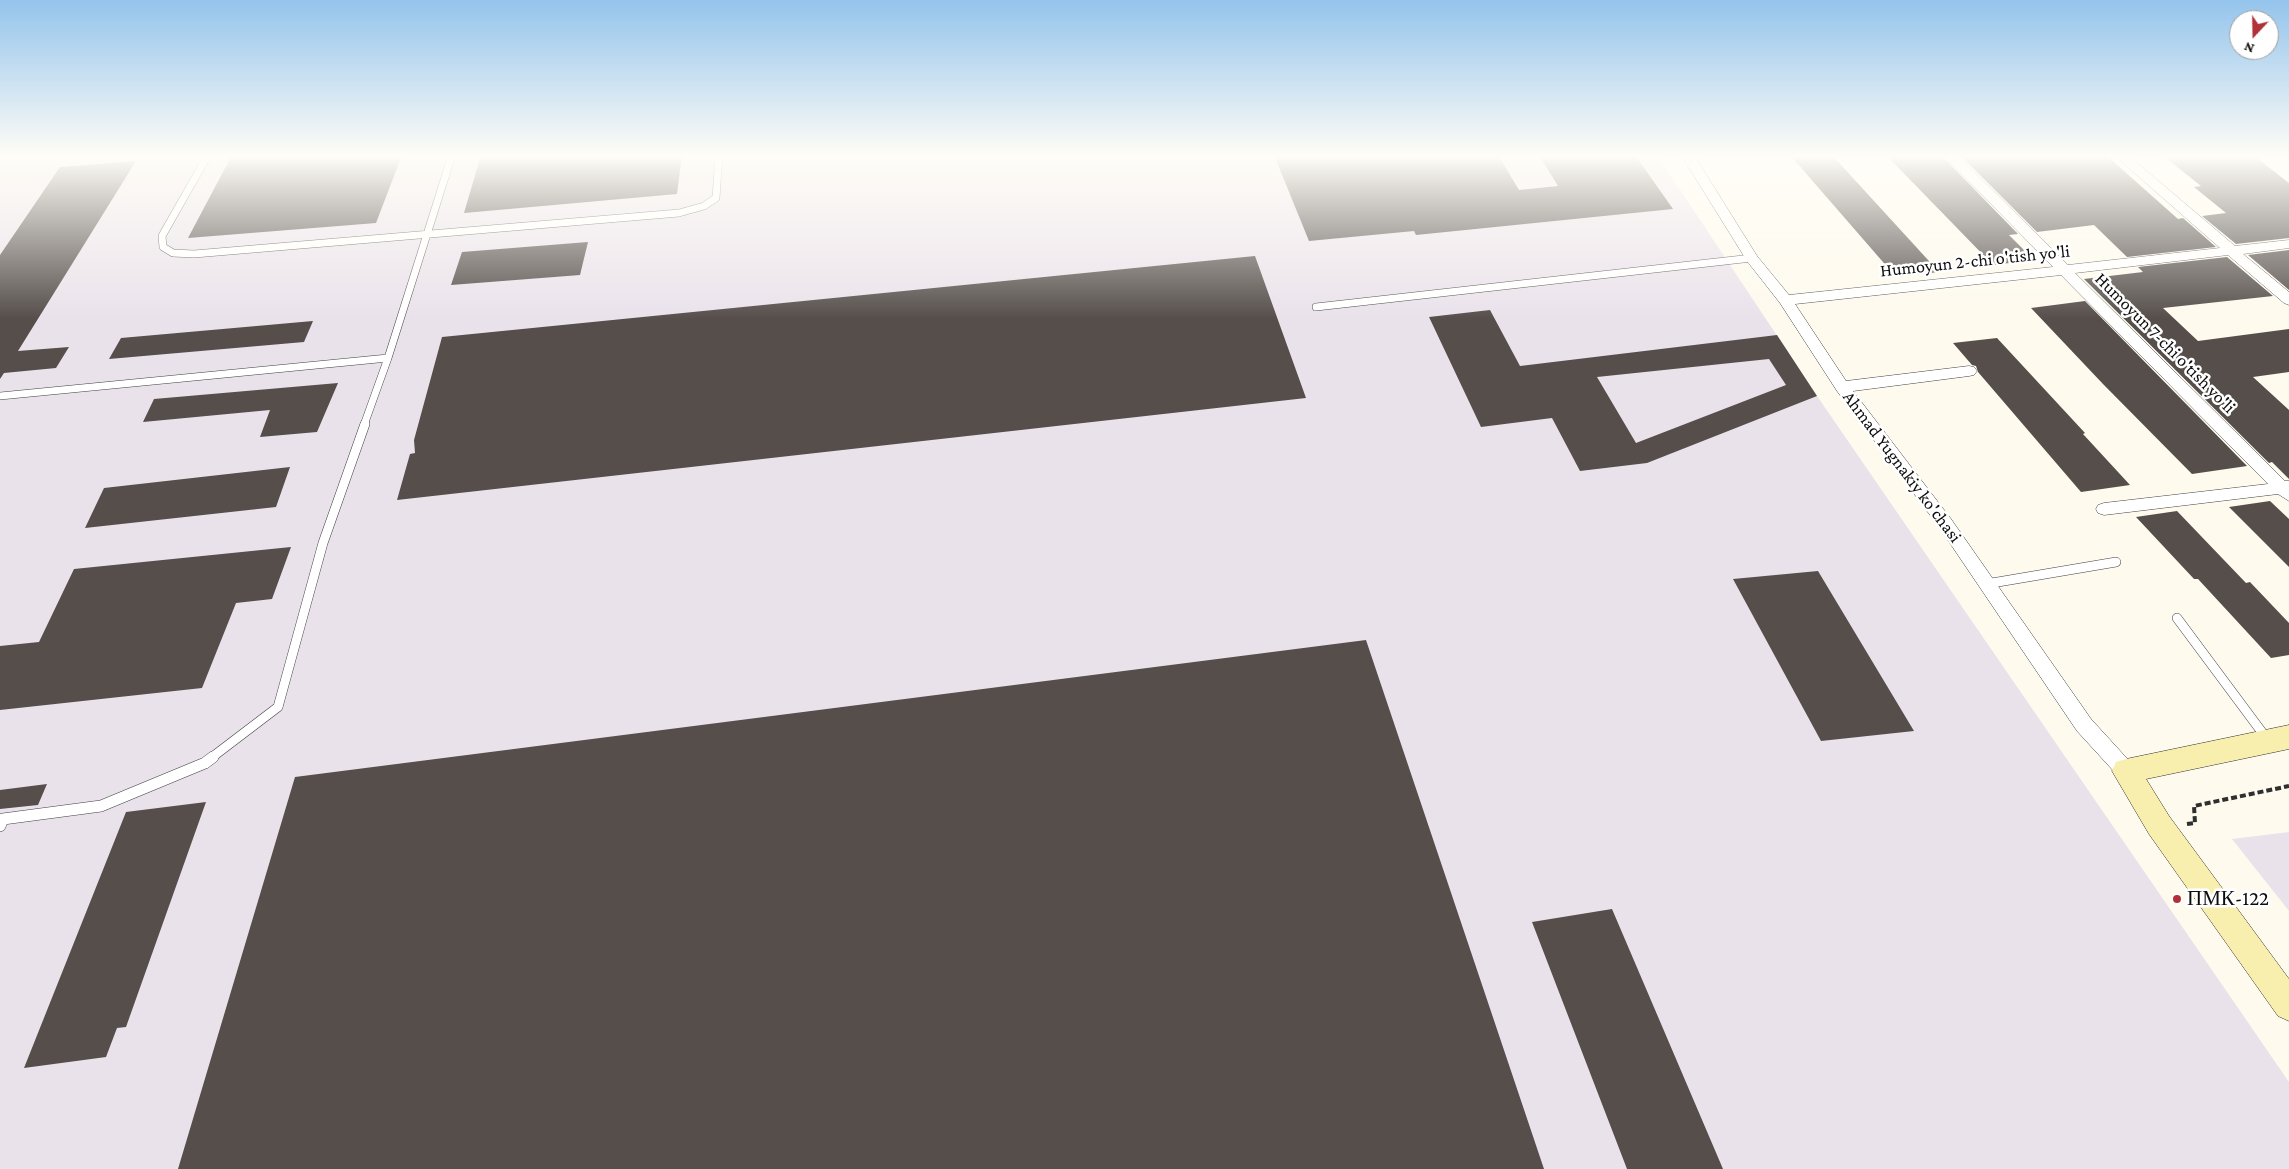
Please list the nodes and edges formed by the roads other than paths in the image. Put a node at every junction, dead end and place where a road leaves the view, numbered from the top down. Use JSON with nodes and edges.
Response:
{"nodes":[{"id":1,"x":177,"y":210,"type":"edge"},
{"id":2,"x":436,"y":210,"type":"edge"},
{"id":3,"x":691,"y":210,"type":"edge"},
{"id":4,"x":1721,"y":210,"type":"edge"},
{"id":5,"x":2004,"y":210,"type":"edge"},
{"id":6,"x":2183,"y":210,"type":"edge"},
{"id":7,"x":429,"y":233,"type":"junction"},
{"id":8,"x":2289,"y":244,"type":"edge"},
{"id":9,"x":2230,"y":250,"type":"junction"},
{"id":10,"x":1752,"y":258,"type":"junction"},
{"id":11,"x":2066,"y":270,"type":"junction"},
{"id":12,"x":1785,"y":300,"type":"junction"},
{"id":13,"x":2289,"y":300,"type":"edge"},
{"id":14,"x":1316,"y":307,"type":"dead end"},
{"id":15,"x":388,"y":358,"type":"junction"},
{"id":16,"x":1969,"y":371,"type":"dead end"},
{"id":17,"x":1842,"y":387,"type":"junction"},
{"id":18,"x":0,"y":396,"type":"edge"},
{"id":19,"x":2287,"y":490,"type":"edge"},
{"id":20,"x":2104,"y":508,"type":"dead end"},
{"id":21,"x":2116,"y":562,"type":"dead end"},
{"id":22,"x":1986,"y":584,"type":"junction"},
{"id":23,"x":2177,"y":618,"type":"dead end"},
{"id":24,"x":2279,"y":739,"type":"edge"},
{"id":25,"x":2126,"y":771,"type":"junction"},
{"id":26,"x":1,"y":821,"type":"edge"},
{"id":27,"x":2289,"y":1005,"type":"edge"}],
"edges":[{"from":1,"to":7,"type":"lane"},
{"from":2,"to":7,"type":"lane"},
{"from":3,"to":7,"type":"lane"},
{"from":4,"to":10,"type":"street","name":"Ahmad Yugnakiy ko'chasi"},
{"from":5,"to":11,"type":"street","name":"Humoyun 7-chi o'tish yo'li"},
{"from":6,"to":9,"type":"street"},
{"from":7,"to":15,"type":"lane"},
{"from":8,"to":9,"type":"street","name":"Humoyun 2-chi o'tish yo'li"},
{"from":9,"to":11,"type":"street","name":"Humoyun 2-chi o'tish yo'li"},
{"from":9,"to":13,"type":"street"},
{"from":10,"to":12,"type":"street","name":"Ahmad Yugnakiy ko'chasi"},
{"from":10,"to":14,"type":"lane"},
{"from":11,"to":12,"type":"street","name":"Humoyun 2-chi o'tish yo'li"},
{"from":11,"to":19,"type":"street","name":"Humoyun 7-chi o'tish yo'li"},
{"from":12,"to":17,"type":"street","name":"Ahmad Yugnakiy ko'chasi"},
{"from":15,"to":18,"type":"lane"},
{"from":15,"to":26,"type":"lane"},
{"from":16,"to":17,"type":"street"},
{"from":17,"to":22,"type":"street","name":"Ahmad Yugnakiy ko'chasi"},
{"from":19,"to":20,"type":"street"},
{"from":21,"to":22,"type":"lane"},
{"from":22,"to":25,"type":"street","name":"Ahmad Yugnakiy ko'chasi"},
{"from":23,"to":24,"type":"lane"},
{"from":24,"to":25,"type":"street"},
{"from":25,"to":27,"type":"street","name":"Ahmad Yugnakiy ko'chasi"}]}
